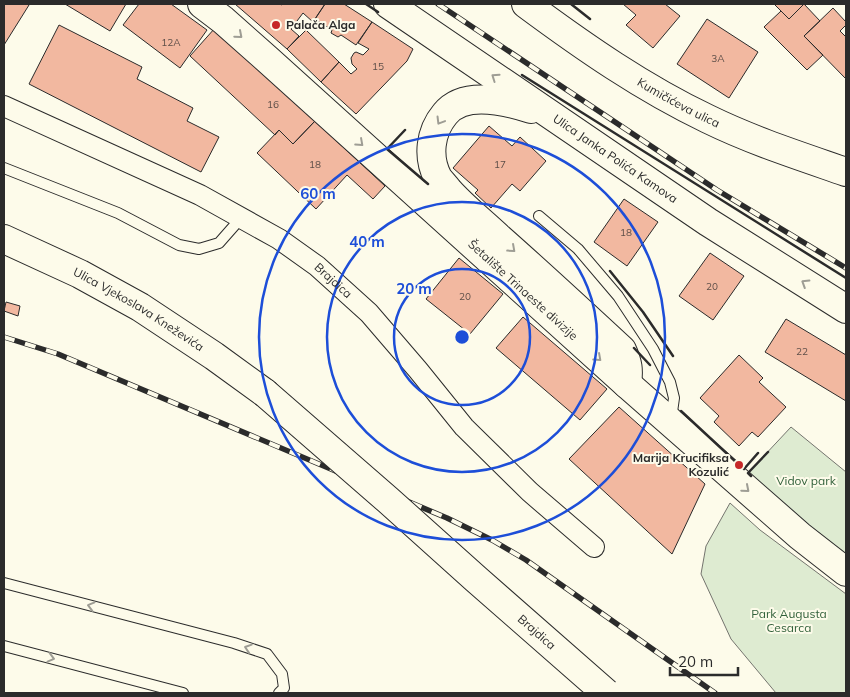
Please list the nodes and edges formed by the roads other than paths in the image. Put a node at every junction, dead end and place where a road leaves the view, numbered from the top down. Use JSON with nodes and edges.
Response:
{"nodes":[{"id":1,"x":202,"y":4,"type":"edge"},
{"id":2,"x":388,"y":4,"type":"edge"},
{"id":3,"x":526,"y":4,"type":"edge"},
{"id":4,"x":4,"y":106,"type":"edge"},
{"id":5,"x":549,"y":114,"type":"junction"},
{"id":6,"x":4,"y":168,"type":"edge"},
{"id":7,"x":846,"y":172,"type":"edge"},
{"id":8,"x":539,"y":216,"type":"dead end"},
{"id":9,"x":241,"y":218,"type":"junction"},
{"id":10,"x":4,"y":239,"type":"edge"},
{"id":11,"x":846,"y":309,"type":"edge"},
{"id":12,"x":627,"y":384,"type":"junction"},
{"id":13,"x":265,"y":394,"type":"joint"},
{"id":14,"x":670,"y":422,"type":"junction"},
{"id":15,"x":594,"y":547,"type":"dead end"},
{"id":16,"x":846,"y":572,"type":"edge"},
{"id":17,"x":4,"y":584,"type":"edge"},
{"id":18,"x":4,"y":646,"type":"edge"},
{"id":19,"x":183,"y":693,"type":"edge"},
{"id":20,"x":279,"y":693,"type":"edge"},
{"id":21,"x":606,"y":693,"type":"edge"}],
"edges":[{"from":1,"to":12,"type":"main road","name":"Šetalište Trinaeste divizije","one_way":true},
{"from":5,"to":2,"type":"main road","name":"Ulica Janka Polića Kamova","one_way":true},
{"from":3,"to":7,"type":"main road","name":"Kumičićeva ulica"},
{"from":4,"to":9,"type":"street","name":"Brajdica"},
{"from":11,"to":5,"type":"main road","name":"Ulica Janka Polića Kamova","one_way":true},
{"from":5,"to":12,"type":"main road","one_way":true},
{"from":6,"to":9,"type":"lane"},
{"from":8,"to":14,"type":"lane"},
{"from":9,"to":15,"type":"street","name":"Brajdica"},
{"from":10,"to":13,"type":"main road","name":"Ulica Vjekoslava Kneževića"},
{"from":12,"to":14,"type":"main road","name":"Šetalište Trinaeste divizije"},
{"from":13,"to":21,"type":"main road","name":"Brajdica","bridge":true},
{"from":14,"to":16,"type":"main road","name":"Šetalište Trinaeste divizije","one_way":true},
{"from":20,"to":17,"type":"lane","one_way":true},
{"from":18,"to":19,"type":"lane","one_way":true}]}
